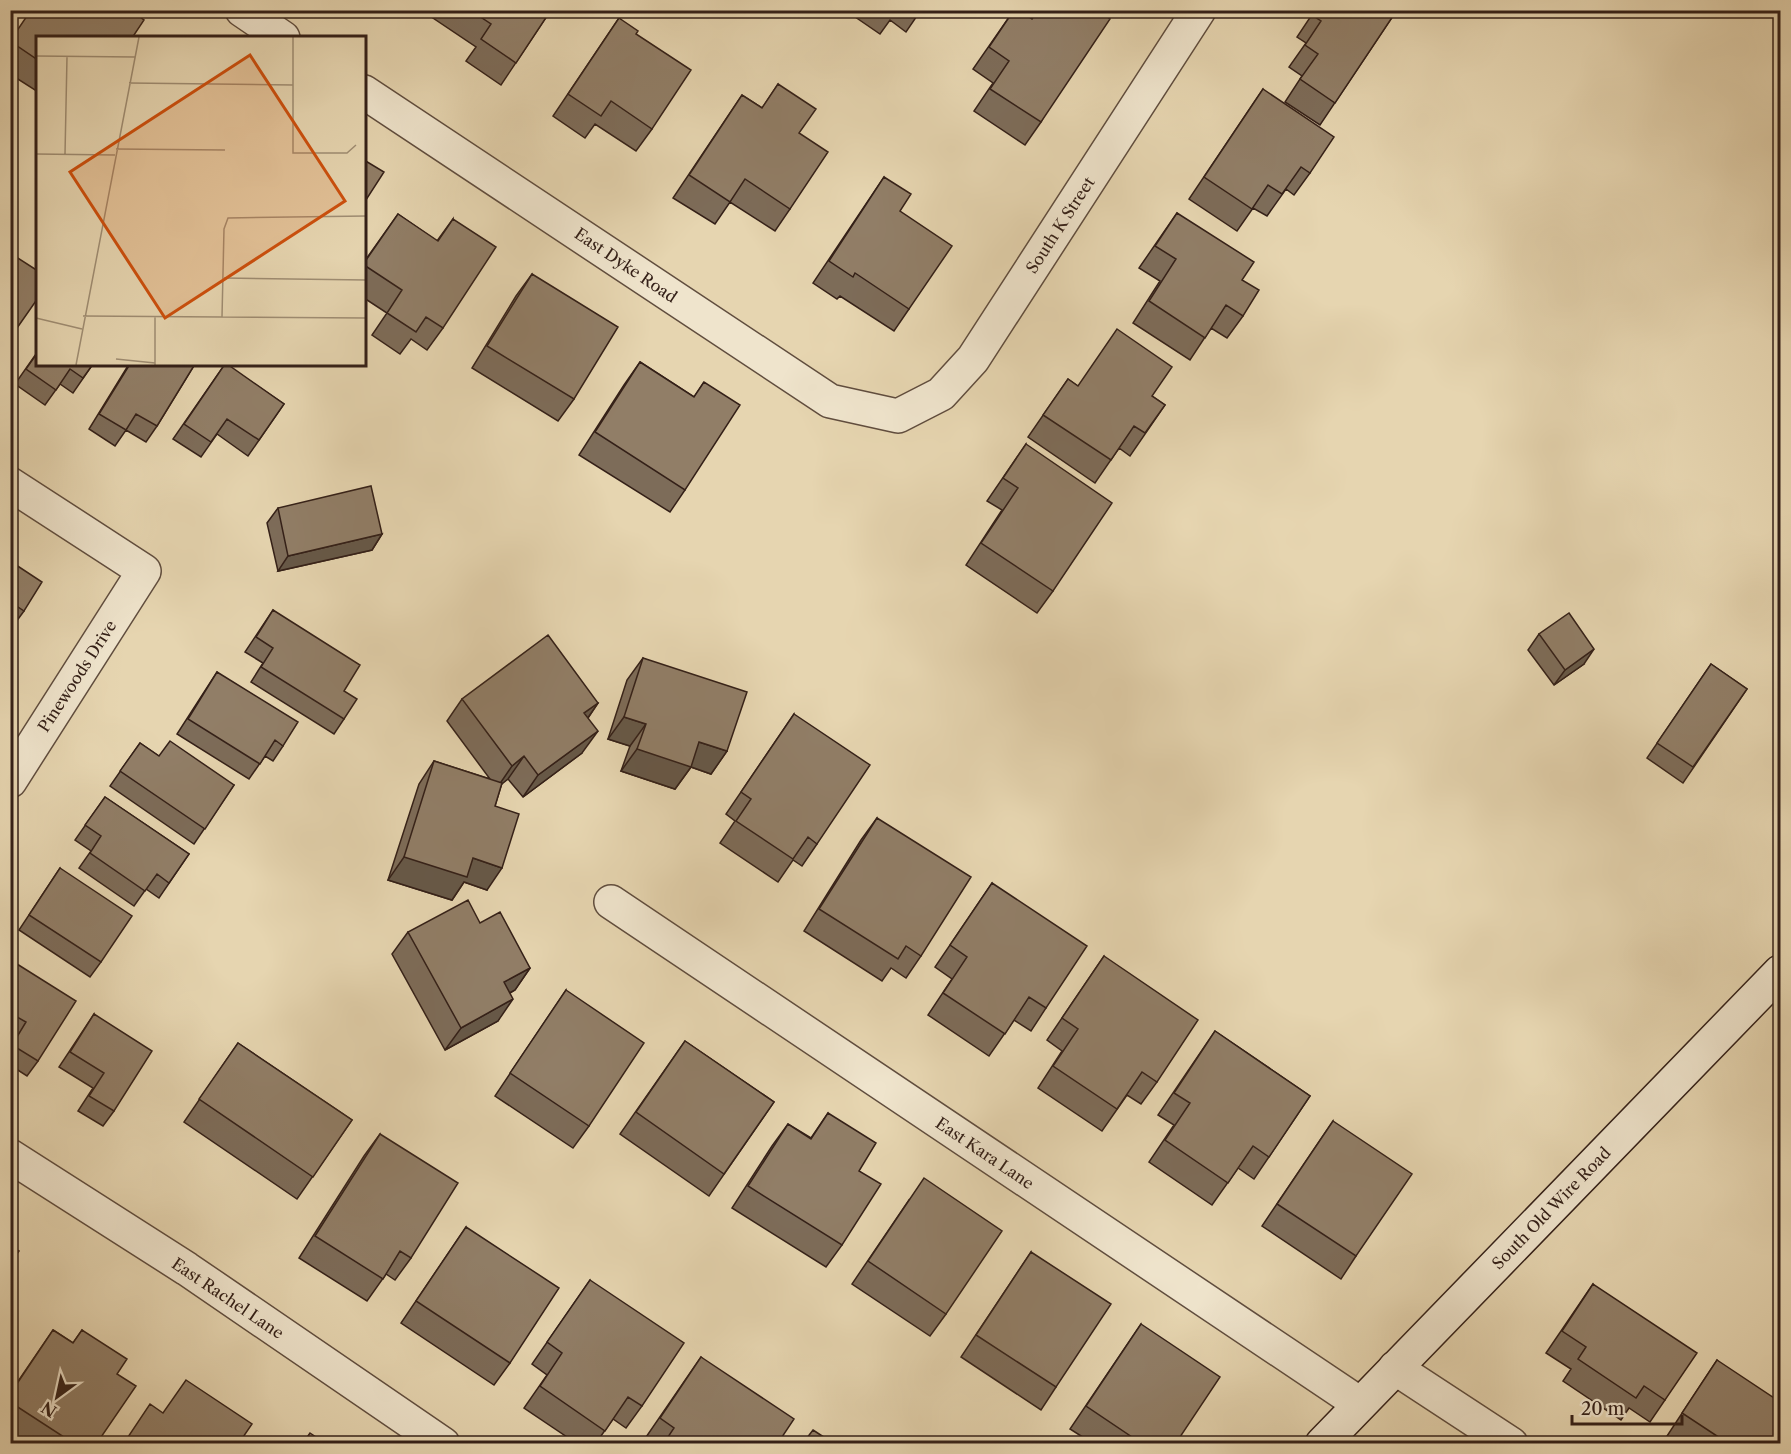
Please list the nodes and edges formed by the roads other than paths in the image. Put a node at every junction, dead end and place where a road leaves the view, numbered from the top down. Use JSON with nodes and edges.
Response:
{"nodes":[{"id":1,"x":242,"y":10,"type":"edge"},
{"id":2,"x":1195,"y":12,"type":"edge"},
{"id":3,"x":280,"y":36,"type":"edge"},
{"id":4,"x":366,"y":93,"type":"edge"},
{"id":5,"x":898,"y":416,"type":"joint"},
{"id":6,"x":10,"y":484,"type":"edge"},
{"id":7,"x":10,"y":781,"type":"edge"},
{"id":8,"x":611,"y":902,"type":"dead end"},
{"id":9,"x":1780,"y":972,"type":"edge"},
{"id":10,"x":10,"y":1156,"type":"edge"},
{"id":11,"x":1395,"y":1368,"type":"junction"},
{"id":12,"x":1360,"y":1404,"type":"junction"},
{"id":13,"x":444,"y":1443,"type":"edge"},
{"id":14,"x":1322,"y":1443,"type":"edge"},
{"id":15,"x":1511,"y":1443,"type":"edge"}],
"edges":[{"from":1,"to":3,"type":"street"},
{"from":2,"to":5,"type":"street","name":"South K Street"},
{"from":4,"to":5,"type":"street","name":"East Dyke Road"},
{"from":6,"to":7,"type":"street","name":"Pinewoods Drive"},
{"from":8,"to":12,"type":"street","name":"East Kara Lane"},
{"from":9,"to":11,"type":"street","name":"South Old Wire Road"},
{"from":10,"to":13,"type":"street","name":"East Rachel Lane"},
{"from":11,"to":12,"type":"street","name":"South Old Wire Road"},
{"from":11,"to":15,"type":"street"},
{"from":12,"to":14,"type":"street","name":"South Old Wire Road"}]}
